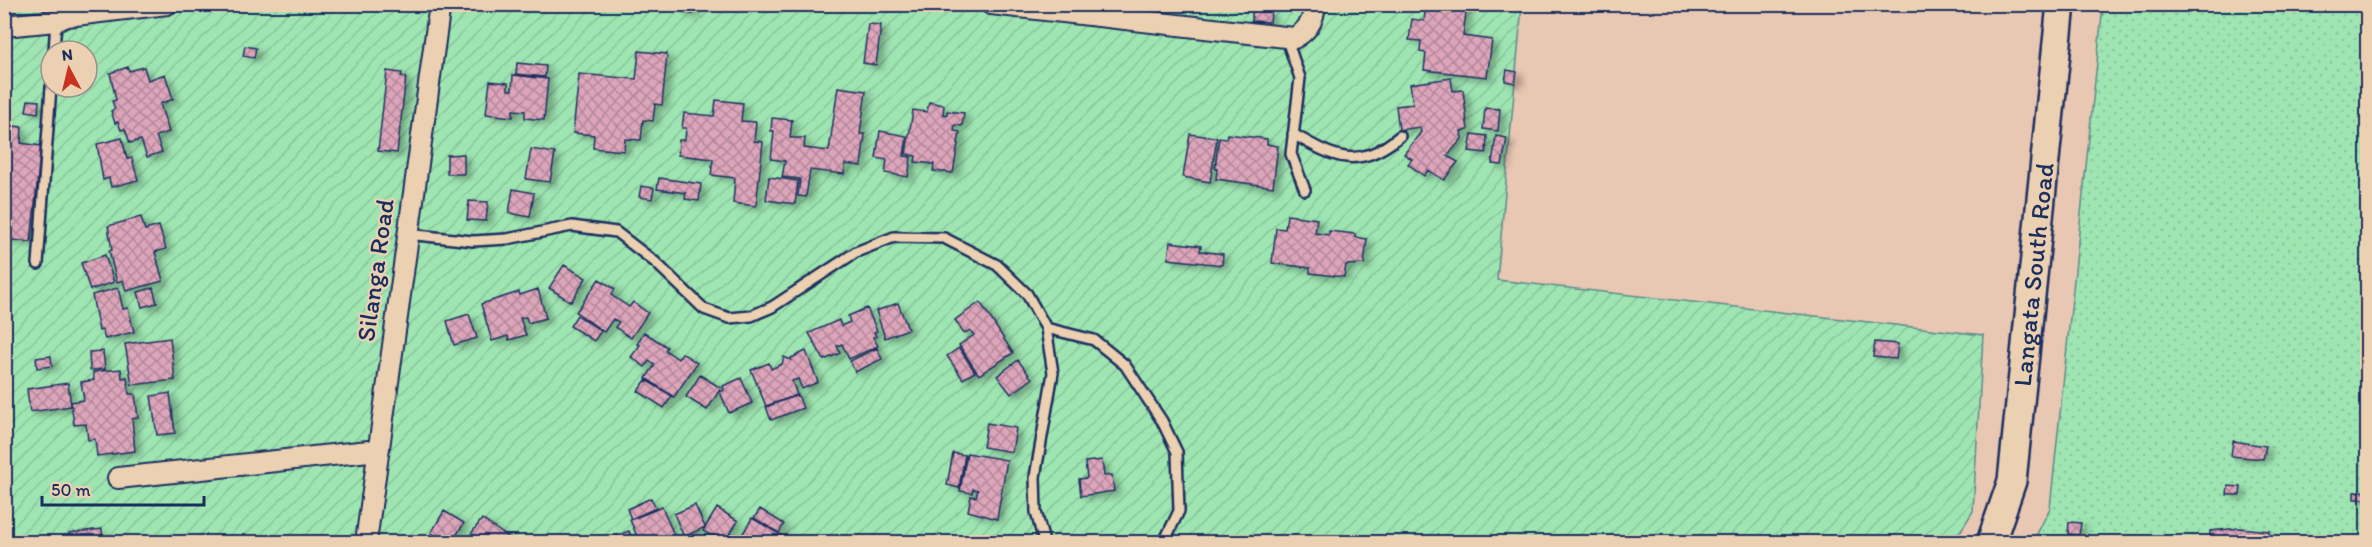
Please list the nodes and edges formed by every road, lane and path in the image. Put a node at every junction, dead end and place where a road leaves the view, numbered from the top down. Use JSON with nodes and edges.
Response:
{"nodes":[{"id":1,"x":167,"y":4,"type":"edge"},
{"id":2,"x":440,"y":4,"type":"edge"},
{"id":3,"x":991,"y":4,"type":"edge"},
{"id":4,"x":1315,"y":4,"type":"edge"},
{"id":5,"x":2061,"y":4,"type":"edge"},
{"id":6,"x":1093,"y":10,"type":"edge"},
{"id":7,"x":56,"y":21,"type":"junction"},
{"id":8,"x":4,"y":26,"type":"edge"},
{"id":9,"x":1286,"y":38,"type":"junction"},
{"id":10,"x":55,"y":39,"type":"edge"},
{"id":11,"x":50,"y":99,"type":"edge"},
{"id":12,"x":1293,"y":134,"type":"junction"},
{"id":13,"x":1400,"y":136,"type":"dead end"},
{"id":14,"x":1305,"y":189,"type":"dead end"},
{"id":15,"x":407,"y":234,"type":"junction"},
{"id":16,"x":38,"y":264,"type":"dead end"},
{"id":17,"x":1046,"y":328,"type":"junction"},
{"id":18,"x":378,"y":450,"type":"junction"},
{"id":19,"x":118,"y":478,"type":"dead end"},
{"id":20,"x":366,"y":543,"type":"edge"},
{"id":21,"x":1044,"y":543,"type":"edge"},
{"id":22,"x":1164,"y":543,"type":"edge"},
{"id":23,"x":1991,"y":543,"type":"edge"}],
"edges":[{"from":1,"to":7,"type":"street"},
{"from":2,"to":15,"type":"street","name":"Silanga Road"},
{"from":3,"to":6,"type":"street"},
{"from":4,"to":9,"type":"street"},
{"from":5,"to":23,"type":"street","name":"Langata South Road"},
{"from":6,"to":9,"type":"street"},
{"from":7,"to":8,"type":"street"},
{"from":7,"to":10,"type":"lane"},
{"from":9,"to":12,"type":"lane"},
{"from":11,"to":16,"type":"lane"},
{"from":12,"to":13,"type":"lane"},
{"from":12,"to":14,"type":"lane"},
{"from":15,"to":17,"type":"lane"},
{"from":15,"to":18,"type":"street","name":"Silanga Road"},
{"from":17,"to":21,"type":"lane"},
{"from":17,"to":22,"type":"lane"},
{"from":18,"to":19,"type":"street"},
{"from":18,"to":20,"type":"street","name":"Silanga Road"}]}
